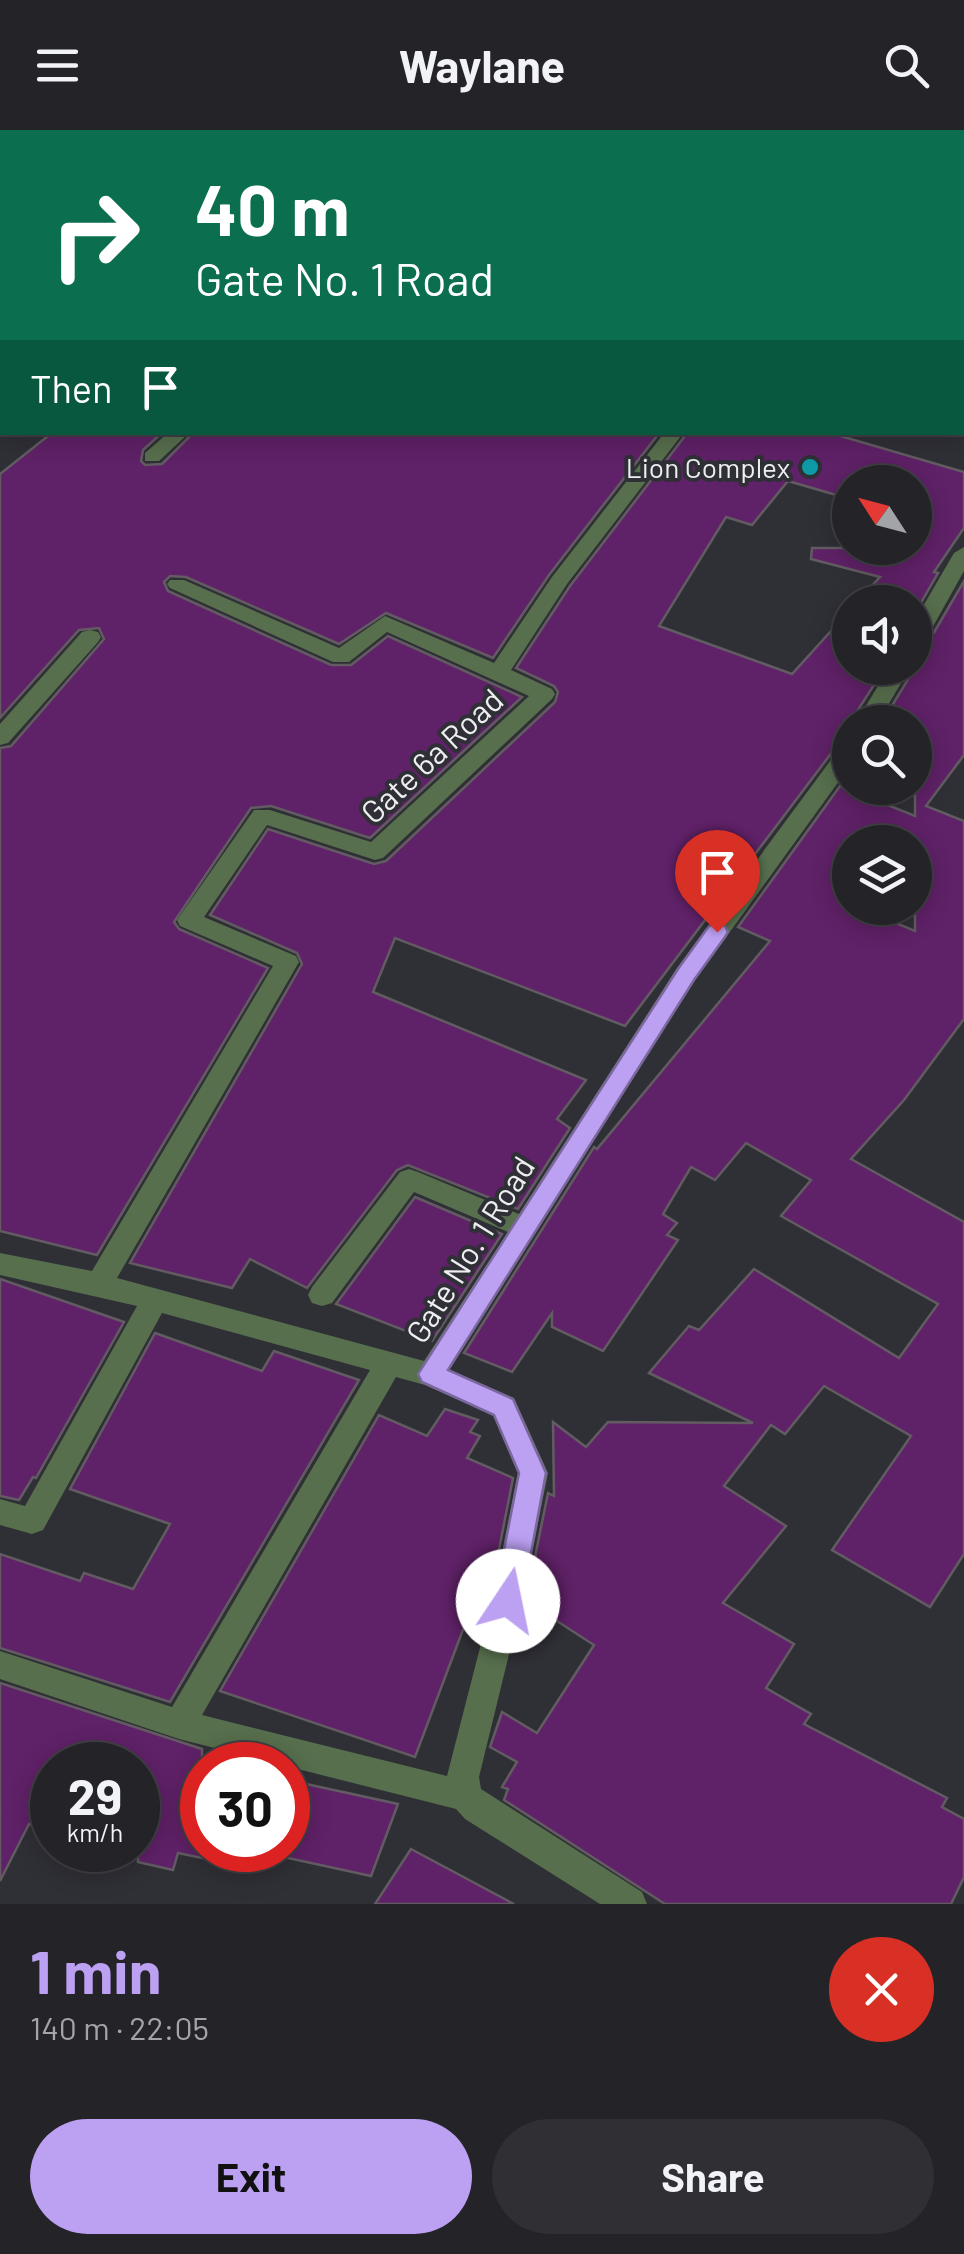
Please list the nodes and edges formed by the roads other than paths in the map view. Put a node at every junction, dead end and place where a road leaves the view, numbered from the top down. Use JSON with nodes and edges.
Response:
{"nodes":[{"id":1,"x":177,"y":435,"type":"edge"},
{"id":2,"x":673,"y":435,"type":"edge"},
{"id":3,"x":152,"y":458,"type":"dead end"},
{"id":4,"x":964,"y":553,"type":"edge"},
{"id":5,"x":177,"y":584,"type":"dead end"},
{"id":6,"x":932,"y":609,"type":"edge"},
{"id":7,"x":90,"y":636,"type":"dead end"},
{"id":8,"x":498,"y":672,"type":"junction"},
{"id":9,"x":0,"y":738,"type":"edge"},
{"id":10,"x":832,"y":775,"type":"edge"},
{"id":11,"x":524,"y":1227,"type":"junction"},
{"id":12,"x":0,"y":1264,"type":"edge"},
{"id":13,"x":99,"y":1284,"type":"junction"},
{"id":14,"x":322,"y":1295,"type":"dead end"},
{"id":15,"x":154,"y":1299,"type":"junction"},
{"id":16,"x":390,"y":1364,"type":"junction"},
{"id":17,"x":431,"y":1374,"type":"junction"},
{"id":18,"x":0,"y":1512,"type":"edge"},
{"id":19,"x":0,"y":1665,"type":"edge"},
{"id":20,"x":179,"y":1724,"type":"junction"},
{"id":21,"x":466,"y":1796,"type":"junction"},
{"id":22,"x":630,"y":1904,"type":"edge"}],
"edges":[{"from":1,"to":3,"type":"street"},
{"from":2,"to":8,"type":"street","name":"Gate 6a Road"},
{"from":4,"to":6,"type":"street"},
{"from":5,"to":8,"type":"street"},
{"from":7,"to":9,"type":"street"},
{"from":8,"to":13,"type":"street","name":"Gate 6a Road"},
{"from":10,"to":11,"type":"street","name":"Gate No. 1 Road"},
{"from":11,"to":14,"type":"street"},
{"from":11,"to":17,"type":"street","name":"Gate No. 1 Road"},
{"from":12,"to":13,"type":"street"},
{"from":13,"to":15,"type":"street"},
{"from":15,"to":16,"type":"street"},
{"from":15,"to":18,"type":"street"},
{"from":16,"to":17,"type":"street"},
{"from":16,"to":20,"type":"street"},
{"from":17,"to":21,"type":"street","name":"Gate No. 1 Road"},
{"from":19,"to":20,"type":"street"},
{"from":20,"to":21,"type":"street"},
{"from":21,"to":22,"type":"street"}]}
